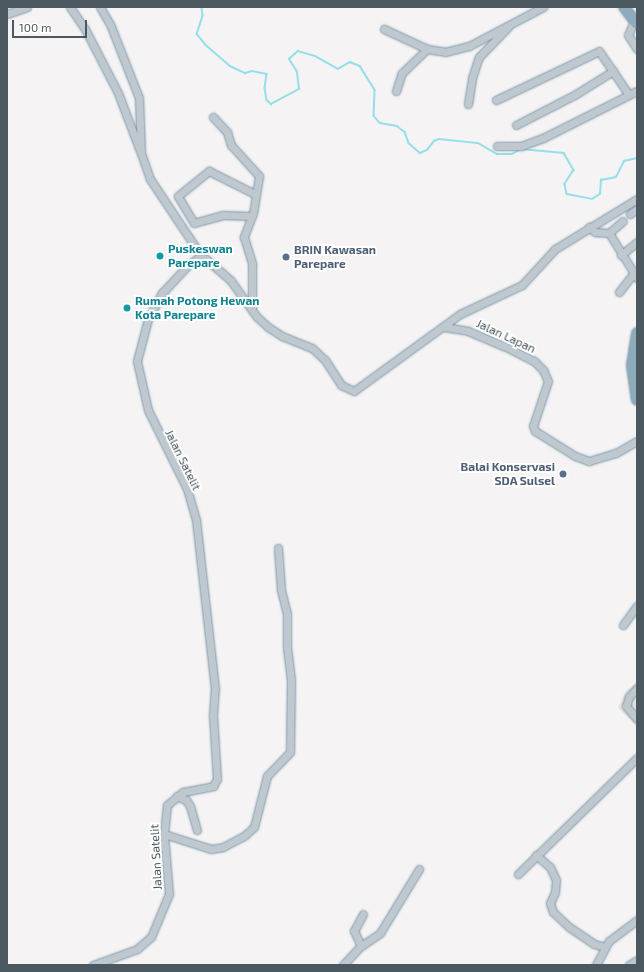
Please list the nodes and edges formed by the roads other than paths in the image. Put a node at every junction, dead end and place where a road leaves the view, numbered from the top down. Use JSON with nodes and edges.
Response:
{"nodes":[{"id":1,"x":27,"y":7,"type":"edge"},
{"id":2,"x":70,"y":7,"type":"edge"},
{"id":3,"x":543,"y":7,"type":"edge"},
{"id":4,"x":624,"y":7,"type":"edge"},
{"id":5,"x":104,"y":8,"type":"edge"},
{"id":6,"x":7,"y":14,"type":"edge"},
{"id":7,"x":636,"y":22,"type":"edge"},
{"id":8,"x":511,"y":24,"type":"junction"},
{"id":9,"x":384,"y":28,"type":"dead end"},
{"id":10,"x":427,"y":49,"type":"junction"},
{"id":11,"x":637,"y":49,"type":"edge"},
{"id":12,"x":613,"y":71,"type":"junction"},
{"id":13,"x":396,"y":91,"type":"dead end"},
{"id":14,"x":637,"y":91,"type":"edge"},
{"id":15,"x":629,"y":95,"type":"junction"},
{"id":16,"x":496,"y":100,"type":"dead end"},
{"id":17,"x":468,"y":104,"type":"dead end"},
{"id":18,"x":213,"y":117,"type":"dead end"},
{"id":19,"x":516,"y":125,"type":"dead end"},
{"id":20,"x":497,"y":146,"type":"dead end"},
{"id":21,"x":141,"y":153,"type":"junction"},
{"id":22,"x":255,"y":194,"type":"junction"},
{"id":23,"x":637,"y":199,"type":"edge"},
{"id":24,"x":637,"y":209,"type":"edge"},
{"id":25,"x":630,"y":214,"type":"dead end"},
{"id":26,"x":252,"y":216,"type":"junction"},
{"id":27,"x":623,"y":221,"type":"dead end"},
{"id":28,"x":589,"y":227,"type":"junction"},
{"id":29,"x":609,"y":233,"type":"junction"},
{"id":30,"x":637,"y":242,"type":"edge"},
{"id":31,"x":621,"y":255,"type":"junction"},
{"id":32,"x":202,"y":257,"type":"junction"},
{"id":33,"x":635,"y":276,"type":"edge"},
{"id":34,"x":619,"y":292,"type":"dead end"},
{"id":35,"x":252,"y":310,"type":"junction"},
{"id":36,"x":444,"y":327,"type":"junction"},
{"id":37,"x":637,"y":333,"type":"edge"},
{"id":38,"x":637,"y":400,"type":"edge"},
{"id":39,"x":637,"y":441,"type":"edge"},
{"id":40,"x":278,"y":548,"type":"dead end"},
{"id":41,"x":637,"y":606,"type":"edge"},
{"id":42,"x":623,"y":625,"type":"dead end"},
{"id":43,"x":637,"y":688,"type":"edge"},
{"id":44,"x":637,"y":720,"type":"edge"},
{"id":45,"x":637,"y":758,"type":"edge"},
{"id":46,"x":177,"y":796,"type":"junction"},
{"id":47,"x":197,"y":830,"type":"dead end"},
{"id":48,"x":164,"y":834,"type":"junction"},
{"id":49,"x":536,"y":855,"type":"junction"},
{"id":50,"x":419,"y":869,"type":"dead end"},
{"id":51,"x":518,"y":874,"type":"dead end"},
{"id":52,"x":363,"y":914,"type":"dead end"},
{"id":53,"x":637,"y":920,"type":"edge"},
{"id":54,"x":361,"y":946,"type":"junction"},
{"id":55,"x":605,"y":947,"type":"junction"},
{"id":56,"x":637,"y":960,"type":"edge"},
{"id":57,"x":93,"y":965,"type":"edge"},
{"id":58,"x":343,"y":965,"type":"edge"},
{"id":59,"x":596,"y":965,"type":"edge"},
{"id":60,"x":629,"y":965,"type":"edge"}],
"edges":[{"from":1,"to":6,"type":"street"},
{"from":2,"to":21,"type":"street"},
{"from":3,"to":8,"type":"street"},
{"from":4,"to":7,"type":"highway"},
{"from":5,"to":21,"type":"street"},
{"from":7,"to":11,"type":"street"},
{"from":8,"to":10,"type":"street"},
{"from":8,"to":17,"type":"street"},
{"from":9,"to":10,"type":"street"},
{"from":10,"to":13,"type":"street"},
{"from":12,"to":15,"type":"street"},
{"from":12,"to":16,"type":"street"},
{"from":12,"to":19,"type":"street"},
{"from":14,"to":15,"type":"street"},
{"from":15,"to":20,"type":"street"},
{"from":18,"to":22,"type":"street"},
{"from":21,"to":32,"type":"street"},
{"from":22,"to":26,"type":"street"},
{"from":22,"to":26,"type":"street"},
{"from":23,"to":28,"type":"street"},
{"from":24,"to":25,"type":"street"},
{"from":26,"to":35,"type":"street"},
{"from":27,"to":29,"type":"street"},
{"from":28,"to":29,"type":"street"},
{"from":28,"to":36,"type":"street"},
{"from":29,"to":31,"type":"street"},
{"from":30,"to":31,"type":"street"},
{"from":31,"to":33,"type":"street"},
{"from":32,"to":35,"type":"street"},
{"from":32,"to":46,"type":"street","name":"Jalan Satelit"},
{"from":33,"to":34,"type":"street"},
{"from":35,"to":36,"type":"street"},
{"from":36,"to":39,"type":"street","name":"Jalan Lapan"},
{"from":37,"to":38,"type":"highway"},
{"from":40,"to":48,"type":"street"},
{"from":41,"to":42,"type":"street"},
{"from":43,"to":44,"type":"street"},
{"from":45,"to":49,"type":"street"},
{"from":46,"to":47,"type":"street"},
{"from":46,"to":48,"type":"street","name":"Jalan Satelit"},
{"from":48,"to":57,"type":"street","name":"Jalan Satelit"},
{"from":49,"to":51,"type":"street"},
{"from":49,"to":55,"type":"street"},
{"from":50,"to":54,"type":"street"},
{"from":52,"to":54,"type":"street"},
{"from":53,"to":55,"type":"street"},
{"from":54,"to":58,"type":"street"},
{"from":55,"to":59,"type":"street"},
{"from":56,"to":60,"type":"street"}]}
